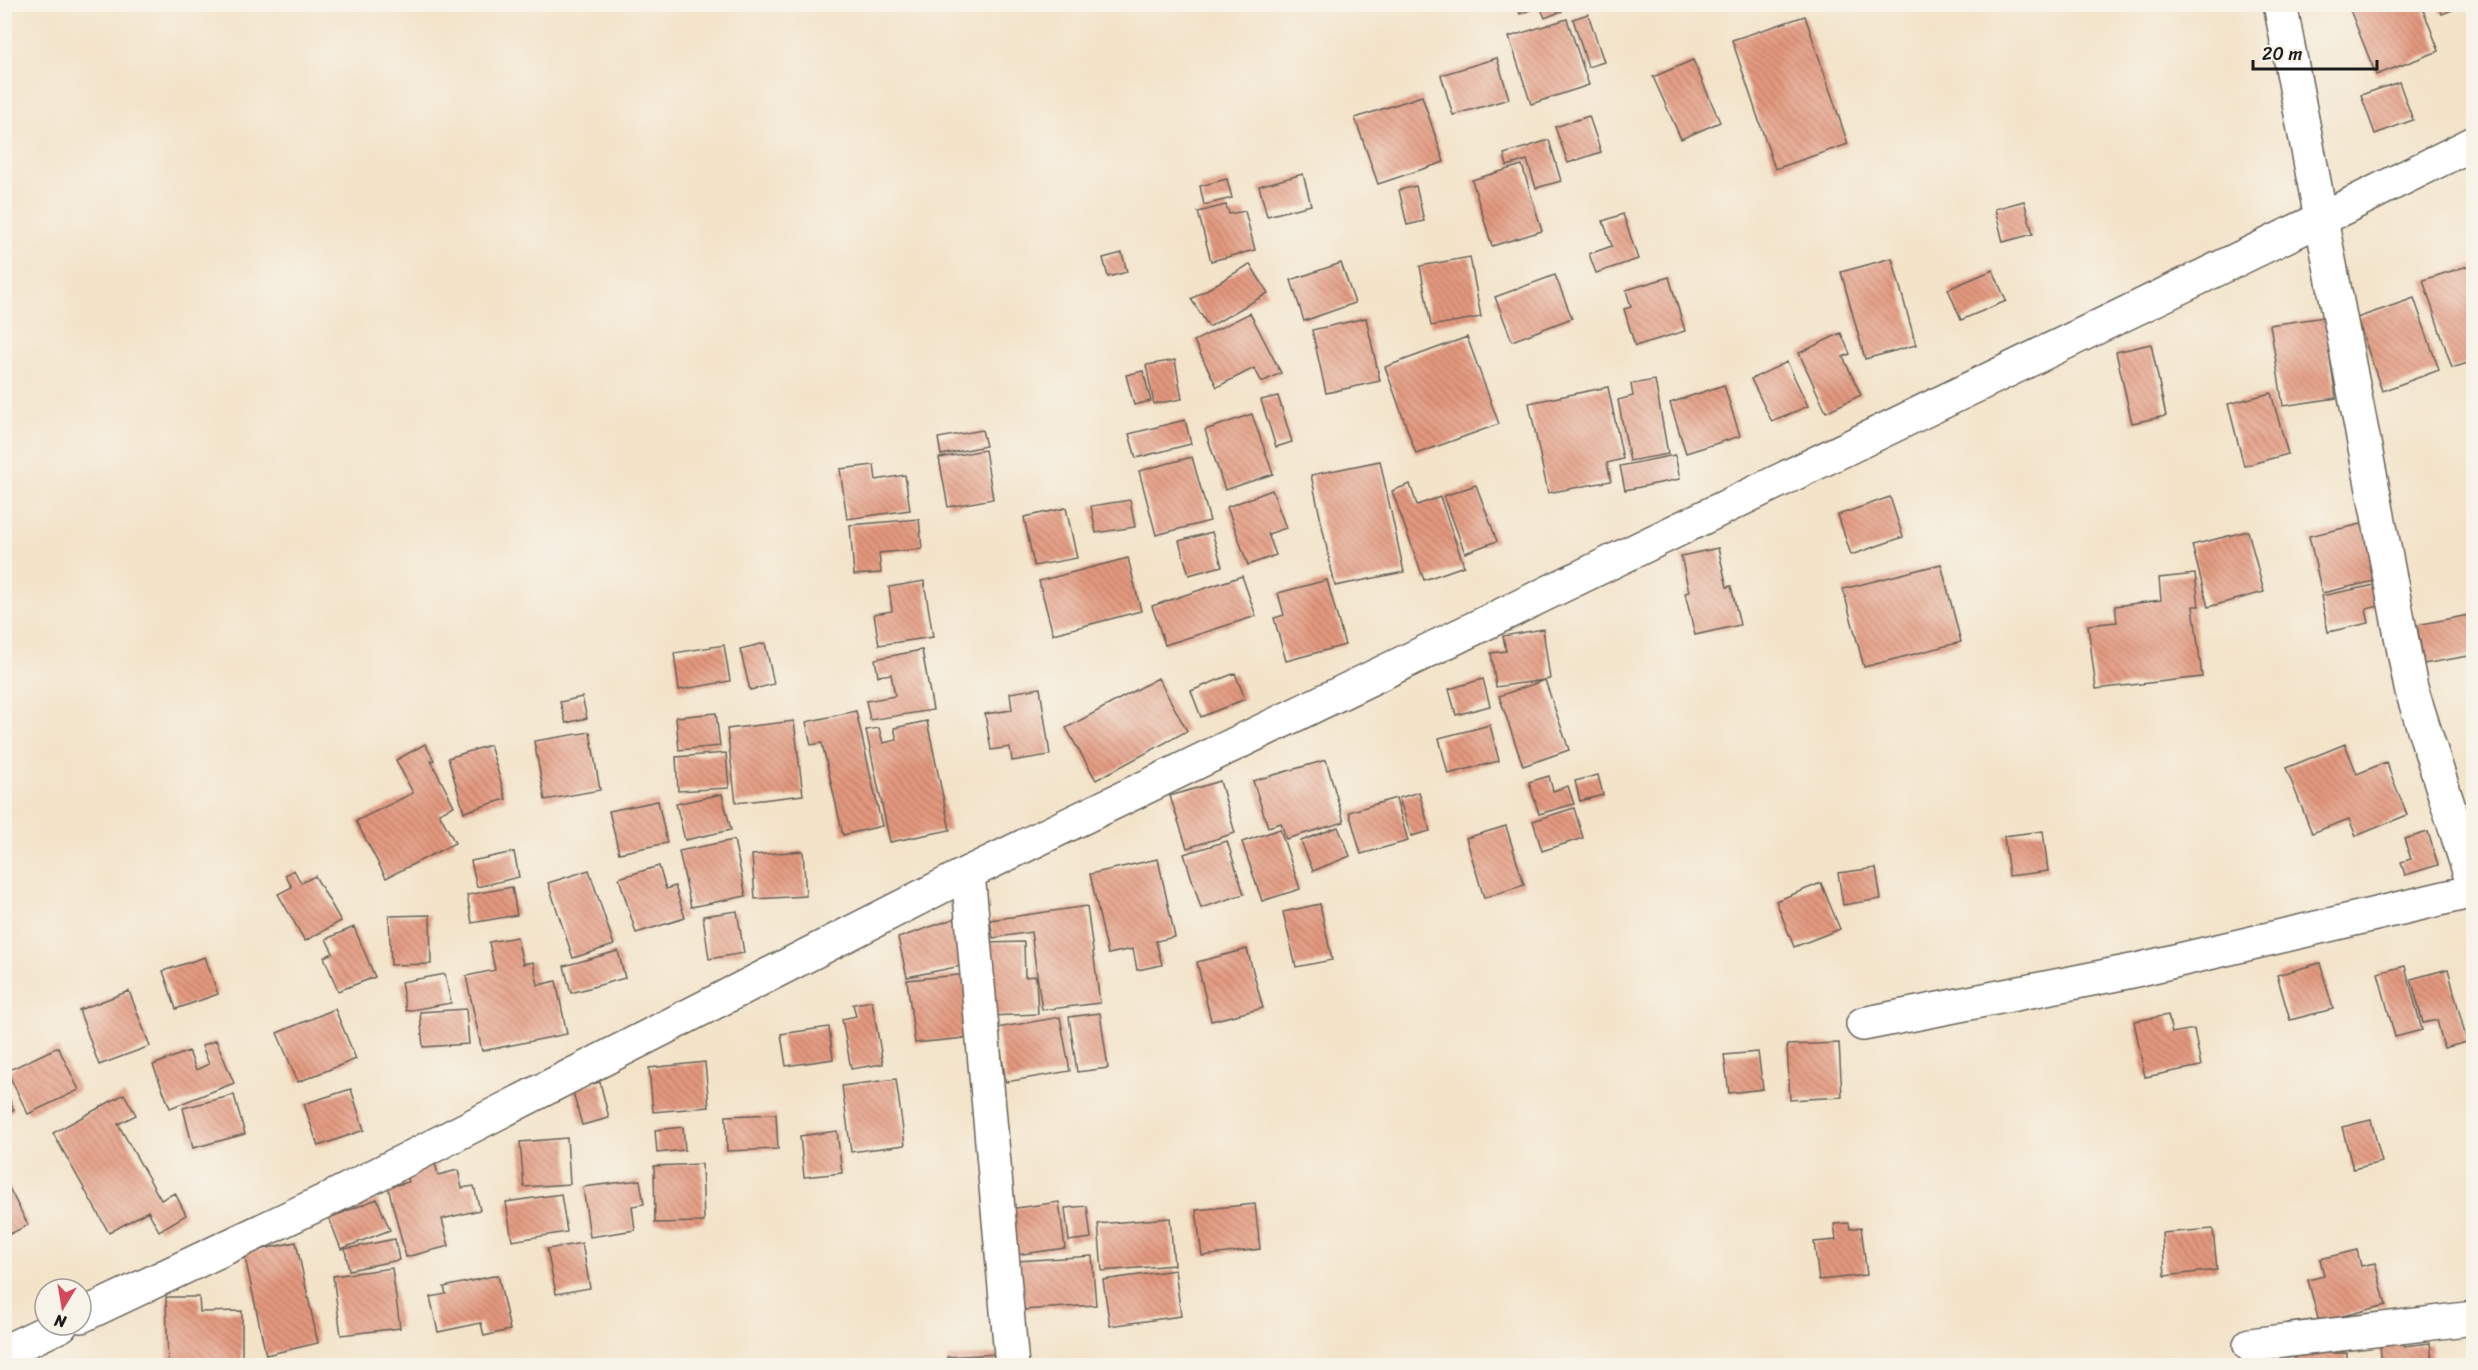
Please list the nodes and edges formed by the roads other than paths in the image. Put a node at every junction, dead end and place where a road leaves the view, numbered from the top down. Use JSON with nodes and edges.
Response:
{"nodes":[{"id":1,"x":2280,"y":4,"type":"edge"},
{"id":2,"x":2474,"y":143,"type":"edge"},
{"id":3,"x":2321,"y":219,"type":"junction"},
{"id":4,"x":968,"y":873,"type":"junction"},
{"id":5,"x":2474,"y":889,"type":"edge"},
{"id":6,"x":1863,"y":1024,"type":"dead end"},
{"id":7,"x":93,"y":1310,"type":"edge"},
{"id":8,"x":2474,"y":1318,"type":"edge"},
{"id":9,"x":36,"y":1337,"type":"edge"},
{"id":10,"x":2250,"y":1345,"type":"dead end"},
{"id":11,"x":4,"y":1352,"type":"edge"},
{"id":12,"x":1012,"y":1365,"type":"edge"}],
"edges":[{"from":1,"to":3,"type":"street"},
{"from":2,"to":3,"type":"street"},
{"from":3,"to":4,"type":"street"},
{"from":3,"to":5,"type":"street"},
{"from":4,"to":7,"type":"street"},
{"from":4,"to":12,"type":"street"},
{"from":5,"to":6,"type":"street"},
{"from":8,"to":10,"type":"street"},
{"from":9,"to":11,"type":"street"}]}
